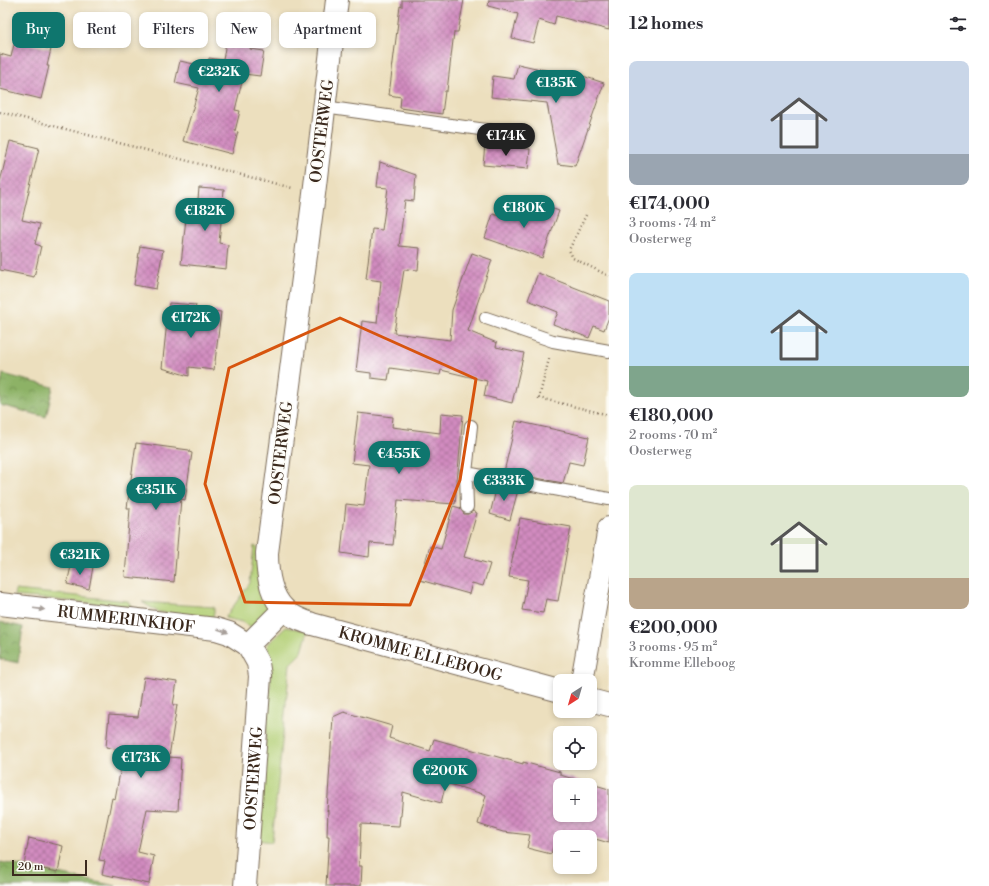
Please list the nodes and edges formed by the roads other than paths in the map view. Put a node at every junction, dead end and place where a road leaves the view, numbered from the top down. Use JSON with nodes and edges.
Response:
{"nodes":[{"id":1,"x":337,"y":0,"type":"edge"},
{"id":2,"x":324,"y":108,"type":"junction"},
{"id":3,"x":515,"y":134,"type":"dead end"},
{"id":4,"x":486,"y":318,"type":"dead end"},
{"id":5,"x":609,"y":351,"type":"edge"},
{"id":6,"x":471,"y":426,"type":"dead end"},
{"id":7,"x":466,"y":472,"type":"junction"},
{"id":8,"x":609,"y":500,"type":"edge"},
{"id":9,"x":467,"y":507,"type":"dead end"},
{"id":10,"x":609,"y":528,"type":"edge"},
{"id":11,"x":0,"y":604,"type":"edge"},
{"id":12,"x":284,"y":610,"type":"junction"},
{"id":13,"x":248,"y":645,"type":"junction"},
{"id":14,"x":583,"y":674,"type":"edge"},
{"id":15,"x":553,"y":689,"type":"edge"},
{"id":16,"x":597,"y":702,"type":"edge"},
{"id":17,"x":609,"y":705,"type":"edge"},
{"id":18,"x":245,"y":886,"type":"edge"}],
"edges":[{"from":1,"to":2,"type":"street","name":"OOSTERWEG"},
{"from":2,"to":3,"type":"lane"},
{"from":2,"to":12,"type":"street","name":"OOSTERWEG"},
{"from":4,"to":5,"type":"lane"},
{"from":6,"to":7,"type":"lane"},
{"from":7,"to":8,"type":"lane"},
{"from":7,"to":9,"type":"lane"},
{"from":10,"to":14,"type":"street"},
{"from":11,"to":13,"type":"street","name":"RUMMERINKHOF","one_way":true},
{"from":12,"to":13,"type":"street"},
{"from":12,"to":15,"type":"street","name":"KROMME ELLEBOOG"},
{"from":13,"to":18,"type":"street","name":"OOSTERWEG"},
{"from":16,"to":17,"type":"street"}]}
